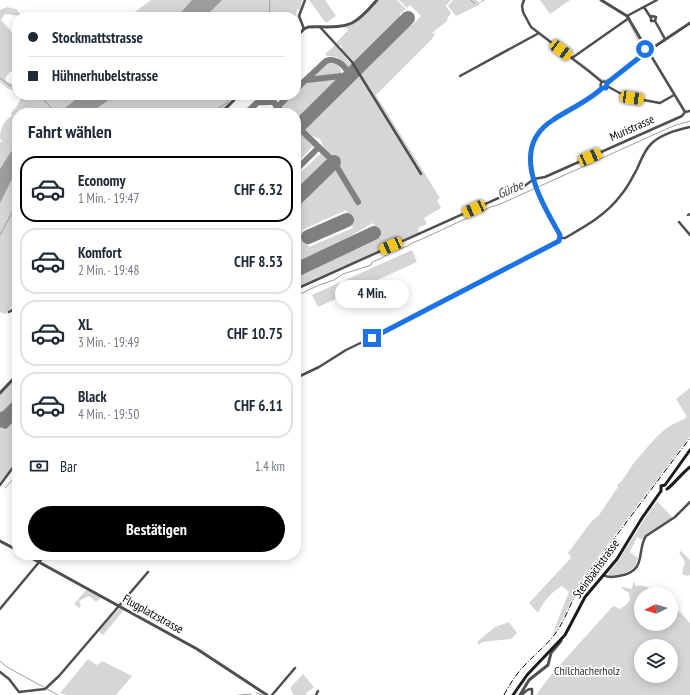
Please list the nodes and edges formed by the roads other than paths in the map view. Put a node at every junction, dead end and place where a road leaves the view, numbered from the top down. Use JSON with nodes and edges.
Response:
{"nodes":[{"id":1,"x":305,"y":0,"type":"edge"},
{"id":2,"x":377,"y":0,"type":"edge"},
{"id":3,"x":524,"y":0,"type":"edge"},
{"id":4,"x":601,"y":0,"type":"edge"},
{"id":5,"x":657,"y":0,"type":"edge"},
{"id":6,"x":644,"y":7,"type":"junction"},
{"id":7,"x":301,"y":13,"type":"edge"},
{"id":8,"x":628,"y":17,"type":"junction"},
{"id":9,"x":301,"y":19,"type":"edge"},
{"id":10,"x":690,"y":23,"type":"edge"},
{"id":11,"x":319,"y":26,"type":"junction"},
{"id":12,"x":304,"y":29,"type":"junction"},
{"id":13,"x":301,"y":32,"type":"edge"},
{"id":14,"x":539,"y":33,"type":"junction"},
{"id":15,"x":665,"y":40,"type":"junction"},
{"id":16,"x":646,"y":48,"type":"junction"},
{"id":17,"x":651,"y":49,"type":"junction"},
{"id":18,"x":645,"y":53,"type":"junction"},
{"id":19,"x":650,"y":54,"type":"junction"},
{"id":20,"x":572,"y":58,"type":"junction"},
{"id":21,"x":460,"y":76,"type":"dead end"},
{"id":22,"x":602,"y":82,"type":"junction"},
{"id":23,"x":607,"y":85,"type":"junction"},
{"id":24,"x":602,"y":88,"type":"junction"},
{"id":25,"x":674,"y":95,"type":"junction"},
{"id":26,"x":234,"y":100,"type":"edge"},
{"id":27,"x":226,"y":108,"type":"edge"},
{"id":28,"x":690,"y":111,"type":"edge"},
{"id":29,"x":685,"y":112,"type":"junction"},
{"id":30,"x":690,"y":127,"type":"edge"},
{"id":31,"x":422,"y":174,"type":"dead end"},
{"id":32,"x":534,"y":179,"type":"junction"},
{"id":33,"x":679,"y":222,"type":"dead end"},
{"id":34,"x":690,"y":236,"type":"edge"},
{"id":35,"x":560,"y":239,"type":"junction"},
{"id":36,"x":301,"y":287,"type":"edge"},
{"id":37,"x":12,"y":310,"type":"edge"},
{"id":38,"x":9,"y":312,"type":"dead end"},
{"id":39,"x":301,"y":376,"type":"edge"},
{"id":40,"x":12,"y":380,"type":"edge"},
{"id":41,"x":0,"y":393,"type":"edge"},
{"id":42,"x":690,"y":450,"type":"edge"},
{"id":43,"x":690,"y":467,"type":"edge"},
{"id":44,"x":12,"y":469,"type":"edge"},
{"id":45,"x":0,"y":485,"type":"edge"},
{"id":46,"x":666,"y":487,"type":"junction"},
{"id":47,"x":690,"y":502,"type":"edge"},
{"id":48,"x":0,"y":541,"type":"edge"},
{"id":49,"x":12,"y":547,"type":"edge"},
{"id":50,"x":35,"y":560,"type":"edge"},
{"id":51,"x":39,"y":562,"type":"junction"},
{"id":52,"x":148,"y":572,"type":"dead end"},
{"id":53,"x":603,"y":576,"type":"junction"},
{"id":54,"x":119,"y":606,"type":"junction"},
{"id":55,"x":0,"y":609,"type":"edge"},
{"id":56,"x":562,"y":639,"type":"junction"},
{"id":57,"x":295,"y":668,"type":"dead end"},
{"id":58,"x":0,"y":672,"type":"edge"},
{"id":59,"x":318,"y":691,"type":"dead end"},
{"id":60,"x":19,"y":692,"type":"junction"},
{"id":61,"x":17,"y":695,"type":"edge"},
{"id":62,"x":267,"y":695,"type":"edge"},
{"id":63,"x":272,"y":695,"type":"edge"},
{"id":64,"x":316,"y":695,"type":"edge"},
{"id":65,"x":513,"y":695,"type":"edge"},
{"id":66,"x":521,"y":695,"type":"edge"},
{"id":67,"x":532,"y":695,"type":"edge"}],
"edges":[{"from":1,"to":7,"type":"street"},
{"from":2,"to":11,"type":"street"},
{"from":3,"to":14,"type":"street"},
{"from":4,"to":8,"type":"street"},
{"from":5,"to":6,"type":"street"},
{"from":6,"to":8,"type":"street"},
{"from":6,"to":15,"type":"street"},
{"from":8,"to":16,"type":"street"},
{"from":8,"to":20,"type":"street"},
{"from":9,"to":12,"type":"street"},
{"from":10,"to":15,"type":"street"},
{"from":11,"to":12,"type":"street"},
{"from":11,"to":31,"type":"street"},
{"from":12,"to":13,"type":"street"},
{"from":14,"to":20,"type":"street"},
{"from":14,"to":21,"type":"street"},
{"from":15,"to":17,"type":"street"},
{"from":16,"to":17,"type":"street"},
{"from":16,"to":18,"type":"street"},
{"from":17,"to":19,"type":"street"},
{"from":18,"to":19,"type":"street"},
{"from":18,"to":23,"type":"street"},
{"from":19,"to":25,"type":"street"},
{"from":20,"to":22,"type":"street"},
{"from":22,"to":23,"type":"street"},
{"from":22,"to":24,"type":"street"},
{"from":23,"to":24,"type":"street"},
{"from":23,"to":25,"type":"street"},
{"from":24,"to":32,"type":"street"},
{"from":25,"to":29,"type":"street"},
{"from":26,"to":27,"type":"street"},
{"from":28,"to":29,"type":"street","name":"Muristrasse"},
{"from":29,"to":32,"type":"street","name":"Muristrasse"},
{"from":30,"to":35,"type":"street"},
{"from":32,"to":35,"type":"street"},
{"from":32,"to":36,"type":"street","name":"Muristrasse"},
{"from":33,"to":34,"type":"street"},
{"from":35,"to":39,"type":"street"},
{"from":37,"to":38,"type":"street"},
{"from":40,"to":41,"type":"street"},
{"from":42,"to":46,"type":"main road"},
{"from":43,"to":46,"type":"main road"},
{"from":44,"to":45,"type":"street"},
{"from":46,"to":53,"type":"main road","name":"Steinbachstrasse"},
{"from":47,"to":53,"type":"street"},
{"from":48,"to":49,"type":"street"},
{"from":50,"to":51,"type":"street","name":"Flugplatzstrasse"},
{"from":51,"to":54,"type":"street","name":"Flugplatzstrasse"},
{"from":51,"to":55,"type":"street"},
{"from":52,"to":54,"type":"street"},
{"from":53,"to":56,"type":"main road","name":"Steinbachstrasse"},
{"from":54,"to":60,"type":"street"},
{"from":54,"to":62,"type":"street","name":"Flugplatzstrasse"},
{"from":56,"to":65,"type":"main road","name":"Steinbachstrasse"},
{"from":56,"to":66,"type":"street"},
{"from":57,"to":63,"type":"street"},
{"from":58,"to":60,"type":"street"},
{"from":59,"to":64,"type":"street"},
{"from":60,"to":61,"type":"street"},
{"from":66,"to":67,"type":"street"}]}
